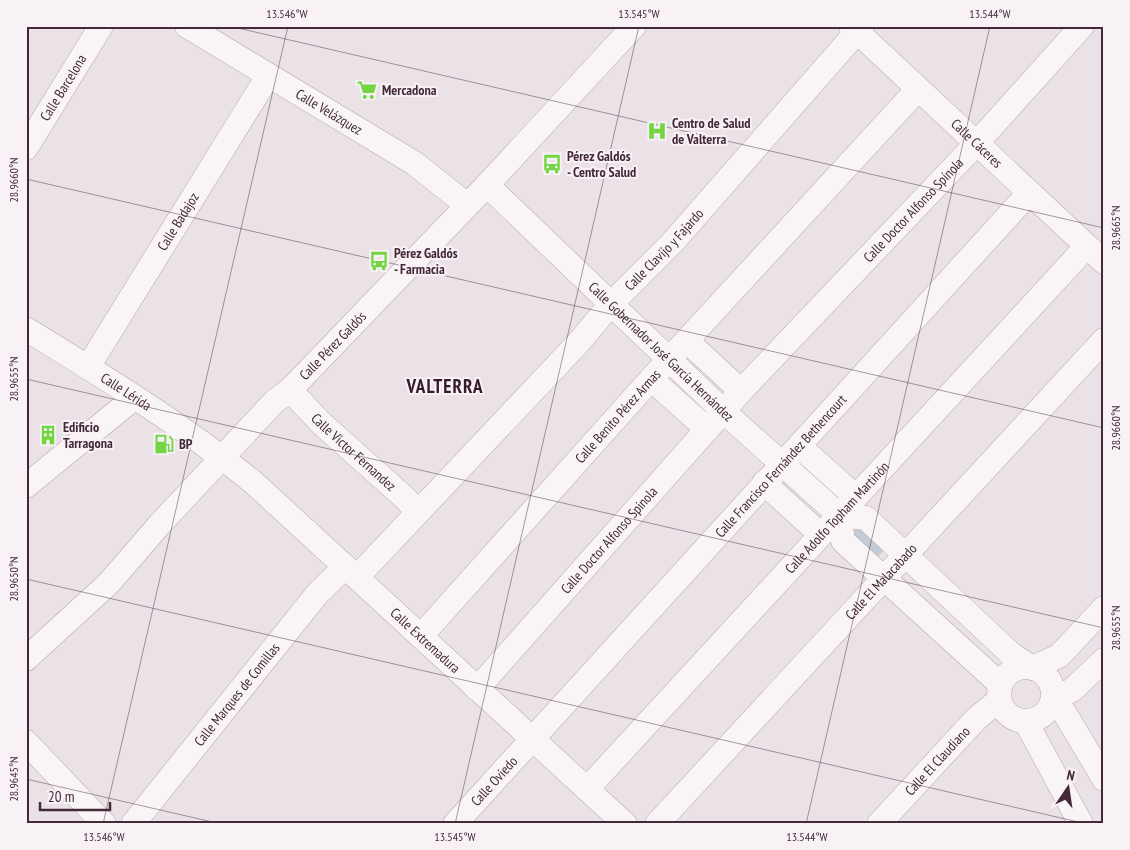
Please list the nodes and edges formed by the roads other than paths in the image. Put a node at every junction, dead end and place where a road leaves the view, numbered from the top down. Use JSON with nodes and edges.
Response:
{"nodes":[{"id":1,"x":101,"y":26,"type":"edge"},
{"id":2,"x":187,"y":26,"type":"edge"},
{"id":3,"x":634,"y":26,"type":"edge"},
{"id":4,"x":1082,"y":26,"type":"edge"},
{"id":5,"x":857,"y":28,"type":"edge"},
{"id":6,"x":268,"y":76,"type":"junction"},
{"id":7,"x":918,"y":89,"type":"junction"},
{"id":8,"x":976,"y":144,"type":"junction"},
{"id":9,"x":26,"y":148,"type":"edge"},
{"id":10,"x":487,"y":185,"type":"junction"},
{"id":11,"x":1029,"y":194,"type":"junction"},
{"id":12,"x":467,"y":205,"type":"junction"},
{"id":13,"x":1087,"y":246,"type":"junction"},
{"id":14,"x":1104,"y":262,"type":"edge"},
{"id":15,"x":610,"y":305,"type":"junction"},
{"id":16,"x":26,"y":329,"type":"edge"},
{"id":17,"x":1104,"y":340,"type":"edge"},
{"id":18,"x":687,"y":341,"type":"junction"},
{"id":19,"x":669,"y":360,"type":"junction"},
{"id":20,"x":88,"y":367,"type":"junction"},
{"id":21,"x":651,"y":379,"type":"junction"},
{"id":22,"x":290,"y":390,"type":"junction"},
{"id":23,"x":741,"y":391,"type":"junction"},
{"id":24,"x":134,"y":398,"type":"junction"},
{"id":25,"x":723,"y":411,"type":"junction"},
{"id":26,"x":707,"y":429,"type":"junction"},
{"id":27,"x":799,"y":446,"type":"junction"},
{"id":28,"x":222,"y":458,"type":"junction"},
{"id":29,"x":783,"y":463,"type":"junction"},
{"id":30,"x":764,"y":483,"type":"junction"},
{"id":31,"x":26,"y":486,"type":"edge"},
{"id":32,"x":856,"y":497,"type":"junction"},
{"id":33,"x":417,"y":512,"type":"junction"},
{"id":34,"x":839,"y":515,"type":"junction"},
{"id":35,"x":820,"y":534,"type":"junction"},
{"id":36,"x":904,"y":555,"type":"junction"},
{"id":37,"x":351,"y":572,"type":"junction"},
{"id":38,"x":882,"y":578,"type":"junction"},
{"id":39,"x":1104,"y":608,"type":"edge"},
{"id":40,"x":421,"y":636,"type":"junction"},
{"id":41,"x":26,"y":659,"type":"edge"},
{"id":42,"x":1104,"y":660,"type":"edge"},
{"id":43,"x":1032,"y":668,"type":"junction"},
{"id":44,"x":476,"y":689,"type":"junction"},
{"id":45,"x":999,"y":692,"type":"junction"},
{"id":46,"x":1053,"y":700,"type":"junction"},
{"id":47,"x":1026,"y":722,"type":"junction"},
{"id":48,"x":532,"y":739,"type":"junction"},
{"id":49,"x":26,"y":742,"type":"edge"},
{"id":50,"x":1104,"y":779,"type":"edge"},
{"id":51,"x":587,"y":789,"type":"junction"},
{"id":52,"x":104,"y":824,"type":"edge"},
{"id":53,"x":133,"y":824,"type":"edge"},
{"id":54,"x":455,"y":824,"type":"edge"},
{"id":55,"x":625,"y":824,"type":"edge"},
{"id":56,"x":657,"y":824,"type":"edge"},
{"id":57,"x":879,"y":824,"type":"edge"},
{"id":58,"x":1081,"y":824,"type":"edge"}],
"edges":[{"from":1,"to":9,"type":"street","name":"Calle Barcelona"},
{"from":2,"to":6,"type":"street","name":"Calle Velázquez"},
{"from":3,"to":10,"type":"street","name":"Calle Pérez Galdós"},
{"from":4,"to":8,"type":"street","name":"Calle Doctor Alfonso Spínola"},
{"from":5,"to":7,"type":"street","name":"Calle Cáceres"},
{"from":5,"to":15,"type":"street","name":"Calle Clavijo y Fajardo"},
{"from":6,"to":12,"type":"street","name":"Calle Velázquez"},
{"from":6,"to":20,"type":"street","name":"Calle Badajoz"},
{"from":7,"to":8,"type":"street","name":"Calle Cáceres"},
{"from":7,"to":18,"type":"street","name":"Calle Benito Pérez Armas"},
{"from":8,"to":11,"type":"street","name":"Calle Cáceres"},
{"from":8,"to":23,"type":"street","name":"Calle Doctor Alfonso Spínola"},
{"from":10,"to":12,"type":"street","name":"Calle Pérez Galdós"},
{"from":10,"to":15,"type":"street","name":"Calle Gobernador José García Hernández"},
{"from":11,"to":13,"type":"street","name":"Calle Cáceres"},
{"from":11,"to":27,"type":"street","name":"Calle Francisco Fernández Bethencourt"},
{"from":12,"to":22,"type":"street","name":"Calle Pérez Galdós"},
{"from":13,"to":14,"type":"street","name":"Calle Cáceres"},
{"from":13,"to":32,"type":"street","name":"Calle Adolfo Topham Martinón"},
{"from":15,"to":19,"type":"street","name":"Calle Gobernador José García Hernández"},
{"from":15,"to":33,"type":"street","name":"Calle Clavijo y Fajardo"},
{"from":16,"to":20,"type":"street","name":"Calle Lérida"},
{"from":17,"to":36,"type":"street","name":"Calle El Malacabado"},
{"from":18,"to":19,"type":"street","name":"Calle Benito Pérez Armas"},
{"from":18,"to":23,"type":"street","name":"Calle Gobernador José García Hernández"},
{"from":19,"to":21,"type":"street","name":"Calle Benito Pérez Armas"},
{"from":19,"to":25,"type":"street","name":"Calle Gobernador José García Hernández"},
{"from":20,"to":24,"type":"street","name":"Calle Lérida"},
{"from":21,"to":26,"type":"street","name":"Calle Gobernador José García Hernández"},
{"from":21,"to":40,"type":"street","name":"Calle Benito Pérez Armas"},
{"from":22,"to":28,"type":"street","name":"Calle Pérez Galdós"},
{"from":22,"to":33,"type":"street","name":"Calle Victor Fernandez"},
{"from":23,"to":25,"type":"street","name":"Calle Doctor Alfonso Spinola"},
{"from":24,"to":28,"type":"street","name":"Calle Lérida"},
{"from":24,"to":31,"type":"street"},
{"from":25,"to":26,"type":"street","name":"Calle Doctor Alfonso Spinola"},
{"from":25,"to":29,"type":"street","name":"Calle Gobernador José García Hernández"},
{"from":26,"to":44,"type":"street","name":"Calle Doctor Alfonso Spinola"},
{"from":27,"to":29,"type":"street","name":"Calle Francisco Fernández Bethencourt"},
{"from":27,"to":32,"type":"street"},
{"from":28,"to":37,"type":"street","name":"Calle Extremadura"},
{"from":28,"to":41,"type":"street","name":"Calle Pérez Galdós"},
{"from":29,"to":30,"type":"street","name":"Calle Francisco Fernández Bethencourt"},
{"from":29,"to":34,"type":"street","name":"Calle Gobernador José García Hernández"},
{"from":30,"to":35,"type":"street"},
{"from":30,"to":48,"type":"street","name":"Calle Francisco Fernández Bethencourt"},
{"from":32,"to":34,"type":"street","name":"Calle Adolfo Topham Martinón"},
{"from":33,"to":37,"type":"street","name":"Calle Clavijo y Fajardo"},
{"from":34,"to":35,"type":"street","name":"Calle Adolfo Topham Martinón"},
{"from":34,"to":36,"type":"street"},
{"from":34,"to":38,"type":"street"},
{"from":35,"to":51,"type":"street","name":"Calle Adolfo Topham Martinón"},
{"from":36,"to":38,"type":"street","name":"Calle El Malacabado"},
{"from":36,"to":43,"type":"street"},
{"from":37,"to":40,"type":"street","name":"Calle Extremadura"},
{"from":37,"to":53,"type":"street","name":"Calle Marques de Comillas"},
{"from":38,"to":45,"type":"street"},
{"from":38,"to":56,"type":"street","name":"Calle El Malacabado"},
{"from":39,"to":43,"type":"street"},
{"from":40,"to":44,"type":"street","name":"Calle Extremadura"},
{"from":42,"to":46,"type":"street"},
{"from":43,"to":45,"type":"street"},
{"from":43,"to":46,"type":"street"},
{"from":44,"to":48,"type":"street","name":"Calle Extremadura"},
{"from":45,"to":47,"type":"street"},
{"from":45,"to":57,"type":"street","name":"Calle El Claudiano"},
{"from":46,"to":47,"type":"street"},
{"from":46,"to":50,"type":"street"},
{"from":47,"to":58,"type":"street"},
{"from":48,"to":51,"type":"street","name":"Calle Extremadura"},
{"from":48,"to":54,"type":"street","name":"Calle Oviedo"},
{"from":49,"to":52,"type":"street"},
{"from":51,"to":55,"type":"street","name":"Calle Extremadura"}]}
